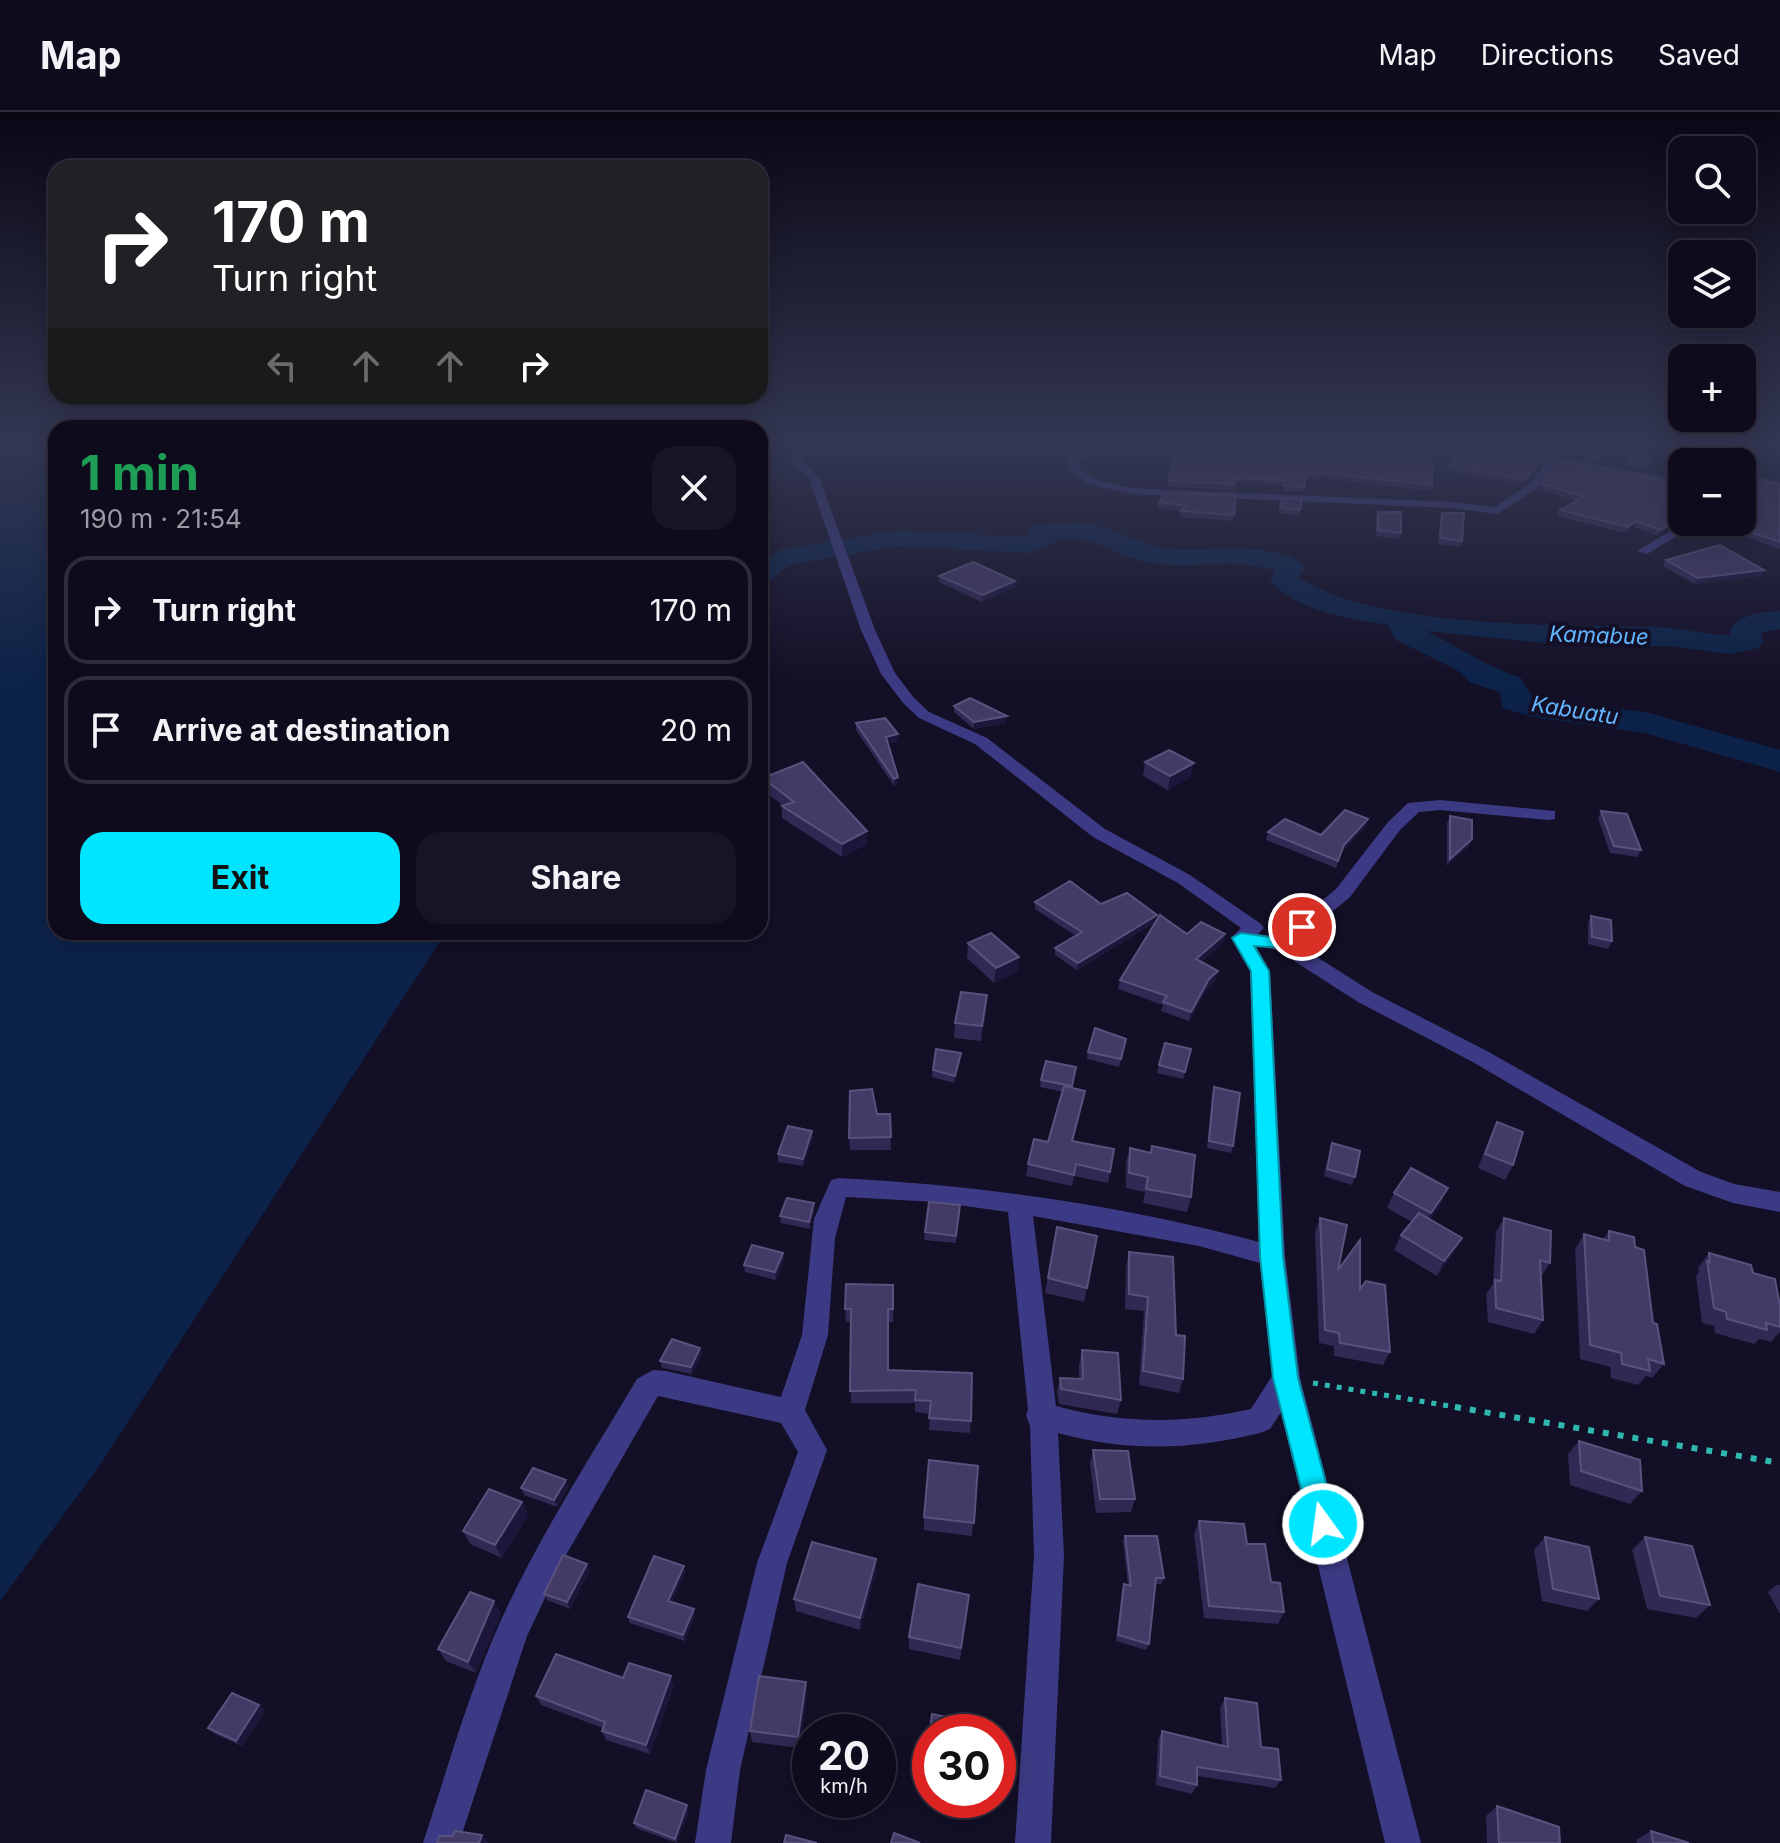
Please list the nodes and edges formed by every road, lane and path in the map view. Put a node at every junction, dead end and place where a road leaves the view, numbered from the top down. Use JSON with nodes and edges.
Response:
{"nodes":[{"id":1,"x":832,"y":524,"type":"edge"},
{"id":2,"x":1670,"y":536,"type":"edge"},
{"id":3,"x":1643,"y":551,"type":"dead end"},
{"id":4,"x":1549,"y":815,"type":"dead end"},
{"id":5,"x":1241,"y":938,"type":"junction"},
{"id":6,"x":1282,"y":944,"type":"junction"},
{"id":7,"x":1780,"y":1202,"type":"edge"},
{"id":8,"x":1019,"y":1204,"type":"junction"},
{"id":9,"x":1272,"y":1256,"type":"junction"},
{"id":10,"x":1286,"y":1378,"type":"junction"},
{"id":11,"x":790,"y":1412,"type":"junction"},
{"id":12,"x":1040,"y":1415,"type":"junction"},
{"id":13,"x":1780,"y":1463,"type":"edge"},
{"id":14,"x":441,"y":1843,"type":"edge"},
{"id":15,"x":713,"y":1843,"type":"edge"},
{"id":16,"x":1033,"y":1843,"type":"edge"},
{"id":17,"x":1403,"y":1843,"type":"edge"}],
"edges":[{"from":1,"to":5,"type":"street"},
{"from":2,"to":3,"type":"street"},
{"from":4,"to":6,"type":"street"},
{"from":5,"to":6,"type":"street"},
{"from":5,"to":9,"type":"street"},
{"from":6,"to":7,"type":"street"},
{"from":8,"to":9,"type":"street"},
{"from":8,"to":11,"type":"street"},
{"from":8,"to":12,"type":"street"},
{"from":9,"to":10,"type":"street"},
{"from":10,"to":12,"type":"street"},
{"from":10,"to":13,"type":"path"},
{"from":10,"to":17,"type":"street"},
{"from":11,"to":14,"type":"street"},
{"from":11,"to":15,"type":"street"},
{"from":12,"to":16,"type":"street"}]}
